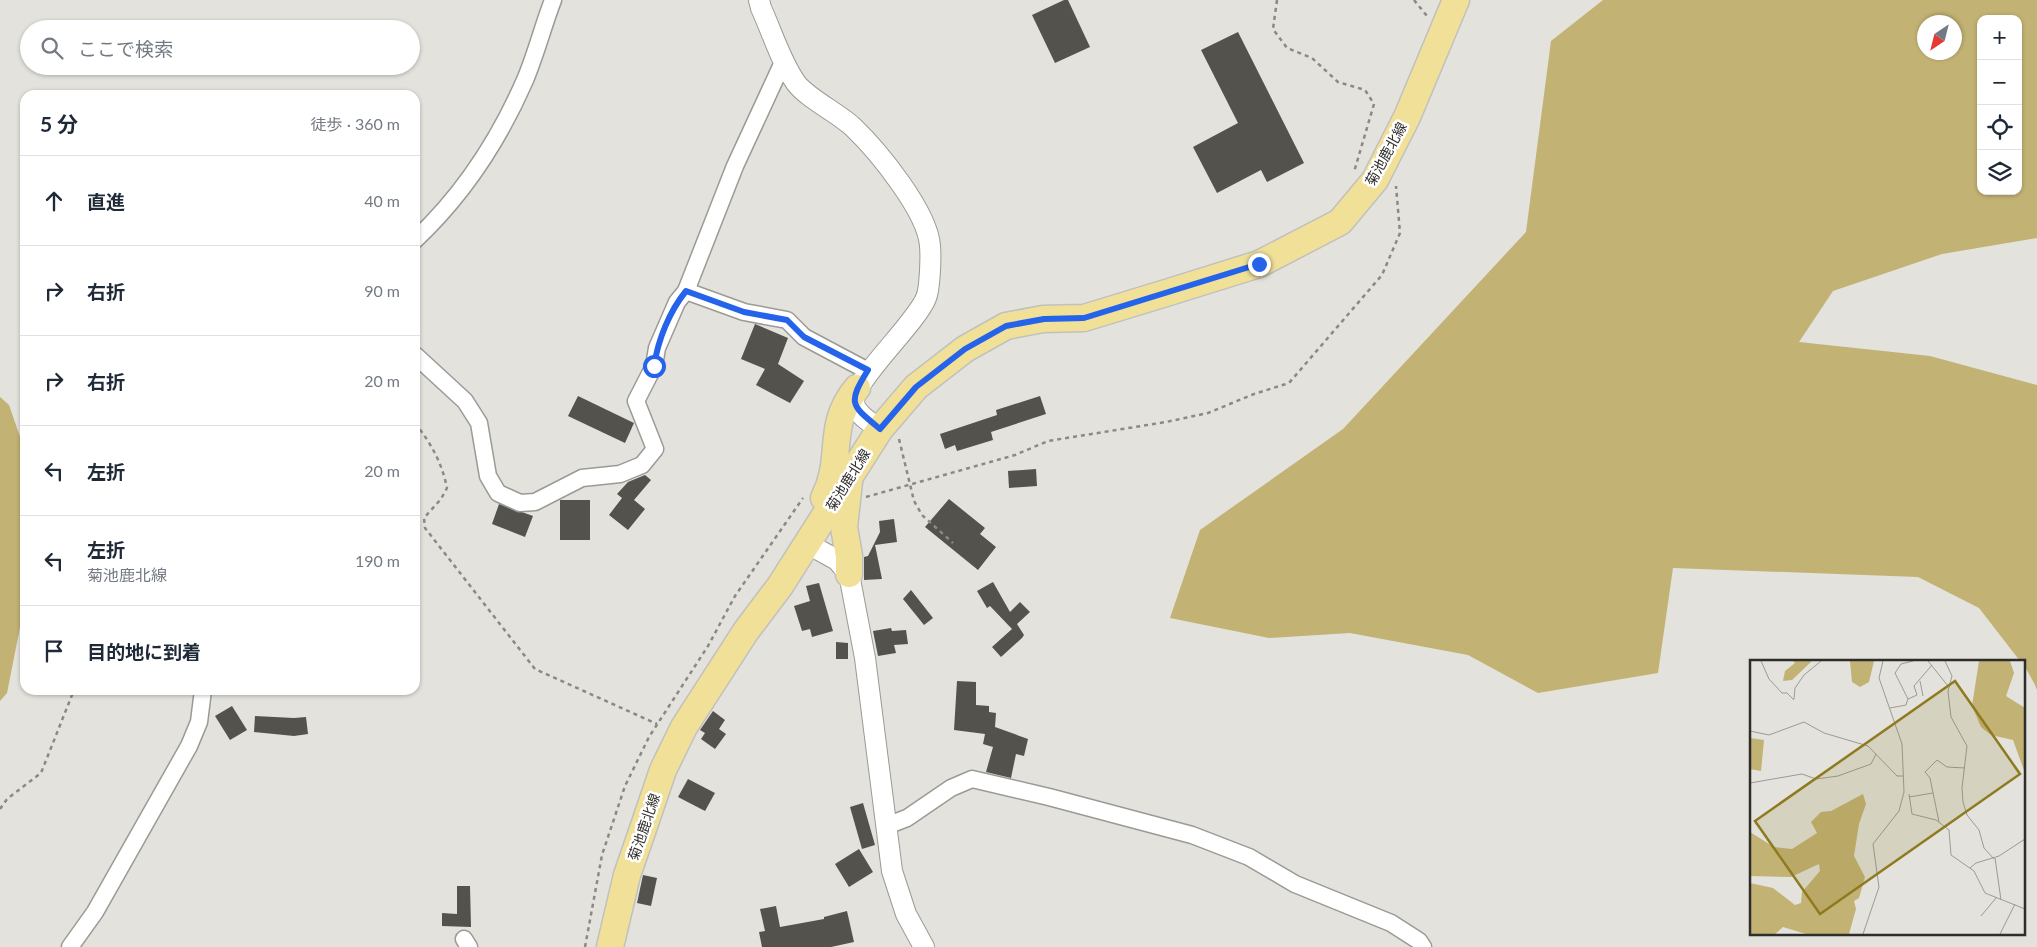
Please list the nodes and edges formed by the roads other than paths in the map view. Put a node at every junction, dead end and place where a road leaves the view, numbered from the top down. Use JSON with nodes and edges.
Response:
{"nodes":[{"id":1,"x":553,"y":0,"type":"edge"},
{"id":2,"x":759,"y":0,"type":"edge"},
{"id":3,"x":1456,"y":0,"type":"edge"},
{"id":4,"x":784,"y":60,"type":"junction"},
{"id":5,"x":420,"y":235,"type":"edge"},
{"id":6,"x":686,"y":291,"type":"junction"},
{"id":7,"x":420,"y":360,"type":"edge"},
{"id":8,"x":863,"y":379,"type":"junction"},
{"id":9,"x":883,"y":426,"type":"junction"},
{"id":10,"x":850,"y":474,"type":"junction"},
{"id":11,"x":803,"y":552,"type":"junction"},
{"id":12,"x":849,"y":574,"type":"junction"},
{"id":13,"x":202,"y":695,"type":"edge"},
{"id":14,"x":886,"y":826,"type":"junction"},
{"id":15,"x":66,"y":946,"type":"edge"},
{"id":16,"x":610,"y":947,"type":"edge"},
{"id":17,"x":924,"y":947,"type":"edge"},
{"id":18,"x":1423,"y":947,"type":"edge"}],
"edges":[{"from":1,"to":5,"type":"street"},
{"from":2,"to":4,"type":"street"},
{"from":3,"to":9,"type":"main road","name":"菊池鹿北線"},
{"from":4,"to":6,"type":"street"},
{"from":4,"to":8,"type":"street"},
{"from":6,"to":7,"type":"street"},
{"from":6,"to":8,"type":"street"},
{"from":8,"to":9,"type":"street"},
{"from":8,"to":11,"type":"main road"},
{"from":9,"to":10,"type":"main road","name":"菊池鹿北線"},
{"from":10,"to":11,"type":"main road","name":"菊池鹿北線"},
{"from":10,"to":12,"type":"main road"},
{"from":11,"to":12,"type":"street"},
{"from":11,"to":16,"type":"main road","name":"菊池鹿北線"},
{"from":12,"to":14,"type":"street"},
{"from":13,"to":15,"type":"street"},
{"from":14,"to":17,"type":"street"},
{"from":14,"to":18,"type":"street"}]}
